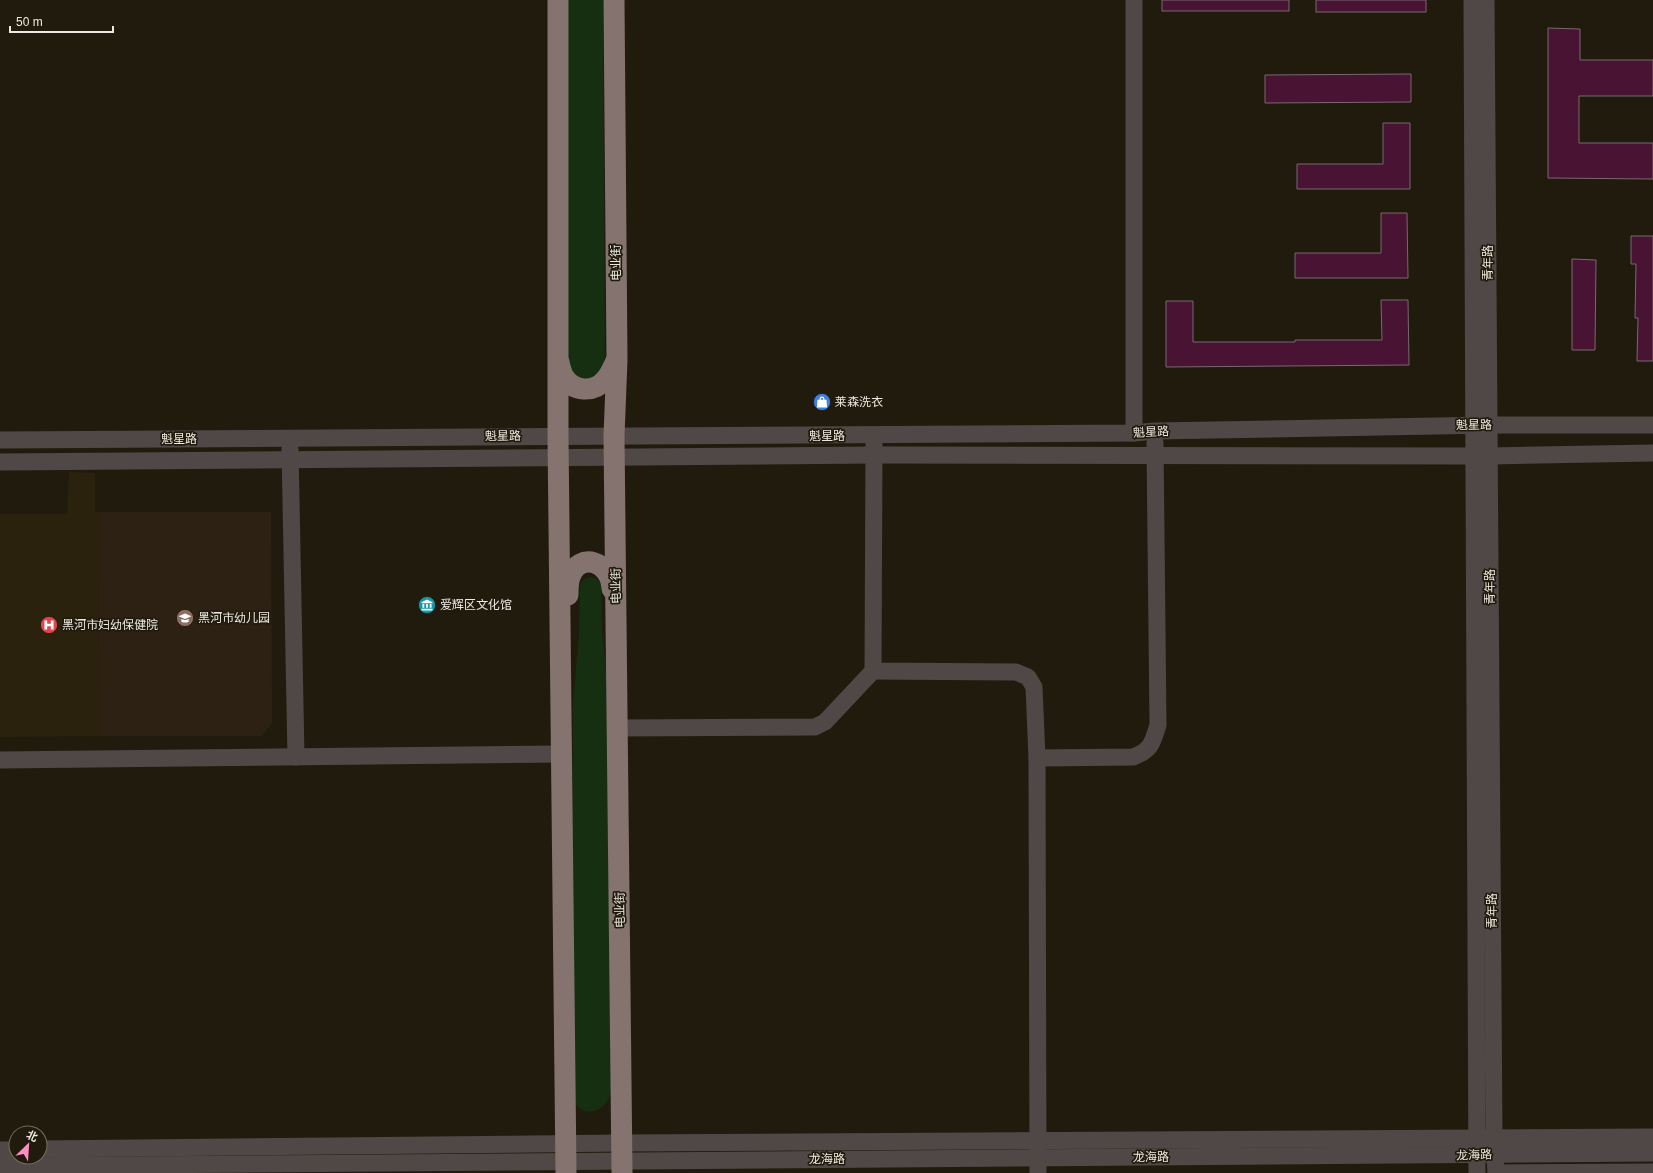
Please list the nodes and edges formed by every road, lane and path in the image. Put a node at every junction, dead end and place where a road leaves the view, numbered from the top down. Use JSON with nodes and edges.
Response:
{"nodes":[{"id":1,"x":558,"y":0,"type":"edge"},
{"id":2,"x":614,"y":0,"type":"edge"},
{"id":3,"x":1134,"y":0,"type":"edge"},
{"id":4,"x":1472,"y":0,"type":"edge"},
{"id":5,"x":1486,"y":0,"type":"edge"},
{"id":6,"x":558,"y":355,"type":"junction"},
{"id":7,"x":617,"y":360,"type":"junction"},
{"id":8,"x":1490,"y":424,"type":"junction"},
{"id":9,"x":1472,"y":425,"type":"junction"},
{"id":10,"x":1653,"y":425,"type":"edge"},
{"id":11,"x":1155,"y":431,"type":"junction"},
{"id":12,"x":1134,"y":433,"type":"junction"},
{"id":13,"x":558,"y":436,"type":"junction"},
{"id":14,"x":614,"y":436,"type":"junction"},
{"id":15,"x":874,"y":436,"type":"junction"},
{"id":16,"x":290,"y":439,"type":"junction"},
{"id":17,"x":0,"y":440,"type":"edge"},
{"id":18,"x":1653,"y":453,"type":"edge"},
{"id":19,"x":874,"y":455,"type":"junction"},
{"id":20,"x":1155,"y":455,"type":"junction"},
{"id":21,"x":1473,"y":456,"type":"junction"},
{"id":22,"x":1490,"y":456,"type":"junction"},
{"id":23,"x":615,"y":458,"type":"junction"},
{"id":24,"x":559,"y":459,"type":"junction"},
{"id":25,"x":291,"y":460,"type":"junction"},
{"id":26,"x":0,"y":462,"type":"edge"},
{"id":27,"x":617,"y":668,"type":"junction"},
{"id":28,"x":560,"y":671,"type":"junction"},
{"id":29,"x":873,"y":671,"type":"junction"},
{"id":30,"x":618,"y":728,"type":"junction"},
{"id":31,"x":561,"y":754,"type":"junction"},
{"id":32,"x":296,"y":757,"type":"junction"},
{"id":33,"x":1037,"y":758,"type":"junction"},
{"id":34,"x":0,"y":760,"type":"edge"},
{"id":35,"x":1653,"y":1137,"type":"edge"},
{"id":36,"x":1477,"y":1138,"type":"junction"},
{"id":37,"x":1494,"y":1146,"type":"junction"},
{"id":38,"x":48,"y":1149,"type":"edge"},
{"id":39,"x":1653,"y":1153,"type":"edge"},
{"id":40,"x":1477,"y":1156,"type":"junction"},
{"id":41,"x":1038,"y":1158,"type":"edge"},
{"id":42,"x":622,"y":1159,"type":"edge"},
{"id":43,"x":565,"y":1160,"type":"edge"},
{"id":44,"x":0,"y":1166,"type":"edge"},
{"id":45,"x":1653,"y":1172,"type":"edge"},
{"id":46,"x":1477,"y":1173,"type":"edge"},
{"id":47,"x":1496,"y":1173,"type":"edge"},
{"id":48,"x":1502,"y":1173,"type":"edge"}],
"edges":[{"from":1,"to":6,"type":"main road"},
{"from":2,"to":7,"type":"main road","name":"电业街"},
{"from":3,"to":12,"type":"street"},
{"from":4,"to":9,"type":"street","name":"青年路"},
{"from":5,"to":8,"type":"street","name":"青年路"},
{"from":6,"to":7,"type":"main road"},
{"from":6,"to":13,"type":"main road"},
{"from":7,"to":14,"type":"main road","name":"电业街"},
{"from":8,"to":9,"type":"street","name":"魁星路"},
{"from":8,"to":10,"type":"street","name":"魁星路"},
{"from":8,"to":22,"type":"street","name":"青年路"},
{"from":9,"to":11,"type":"street","name":"魁星路"},
{"from":9,"to":21,"type":"street","name":"青年路"},
{"from":11,"to":12,"type":"street","name":"魁星路"},
{"from":11,"to":20,"type":"street"},
{"from":12,"to":15,"type":"street","name":"魁星路"},
{"from":13,"to":14,"type":"street","name":"魁星路"},
{"from":13,"to":16,"type":"street","name":"魁星路"},
{"from":13,"to":24,"type":"main road"},
{"from":14,"to":15,"type":"street","name":"魁星路"},
{"from":14,"to":23,"type":"main road","name":"电业街"},
{"from":15,"to":19,"type":"street"},
{"from":16,"to":17,"type":"street","name":"魁星路"},
{"from":16,"to":25,"type":"street"},
{"from":18,"to":22,"type":"street","name":"魁星路"},
{"from":19,"to":20,"type":"street","name":"魁星路"},
{"from":19,"to":23,"type":"street","name":"魁星路"},
{"from":19,"to":29,"type":"street"},
{"from":20,"to":21,"type":"street","name":"魁星路"},
{"from":20,"to":33,"type":"street"},
{"from":21,"to":22,"type":"street","name":"魁星路"},
{"from":21,"to":36,"type":"street","name":"青年路"},
{"from":22,"to":37,"type":"street","name":"青年路"},
{"from":23,"to":24,"type":"street","name":"魁星路"},
{"from":23,"to":27,"type":"main road","name":"电业街"},
{"from":24,"to":25,"type":"street","name":"魁星路"},
{"from":24,"to":28,"type":"main road"},
{"from":25,"to":26,"type":"street","name":"魁星路"},
{"from":25,"to":32,"type":"street"},
{"from":27,"to":28,"type":"main road"},
{"from":27,"to":30,"type":"main road","name":"电业街"},
{"from":28,"to":31,"type":"main road"},
{"from":29,"to":30,"type":"street"},
{"from":29,"to":33,"type":"street"},
{"from":30,"to":42,"type":"main road","name":"电业街"},
{"from":31,"to":32,"type":"street"},
{"from":31,"to":43,"type":"main road"},
{"from":32,"to":34,"type":"street"},
{"from":33,"to":41,"type":"street"},
{"from":35,"to":37,"type":"street"},
{"from":36,"to":37,"type":"street"},
{"from":36,"to":40,"type":"street","name":"青年路"},
{"from":36,"to":41,"type":"street"},
{"from":37,"to":39,"type":"street","name":"龙海路"},
{"from":37,"to":40,"type":"street","name":"龙海路"},
{"from":37,"to":47,"type":"street","name":"青年路"},
{"from":38,"to":43,"type":"street"},
{"from":40,"to":41,"type":"street","name":"龙海路"},
{"from":40,"to":46,"type":"street","name":"青年路"},
{"from":41,"to":42,"type":"street","name":"龙海路"},
{"from":42,"to":43,"type":"street","name":"龙海路"},
{"from":43,"to":44,"type":"street","name":"龙海路"},
{"from":45,"to":48,"type":"street","name":"龙海路"}]}
